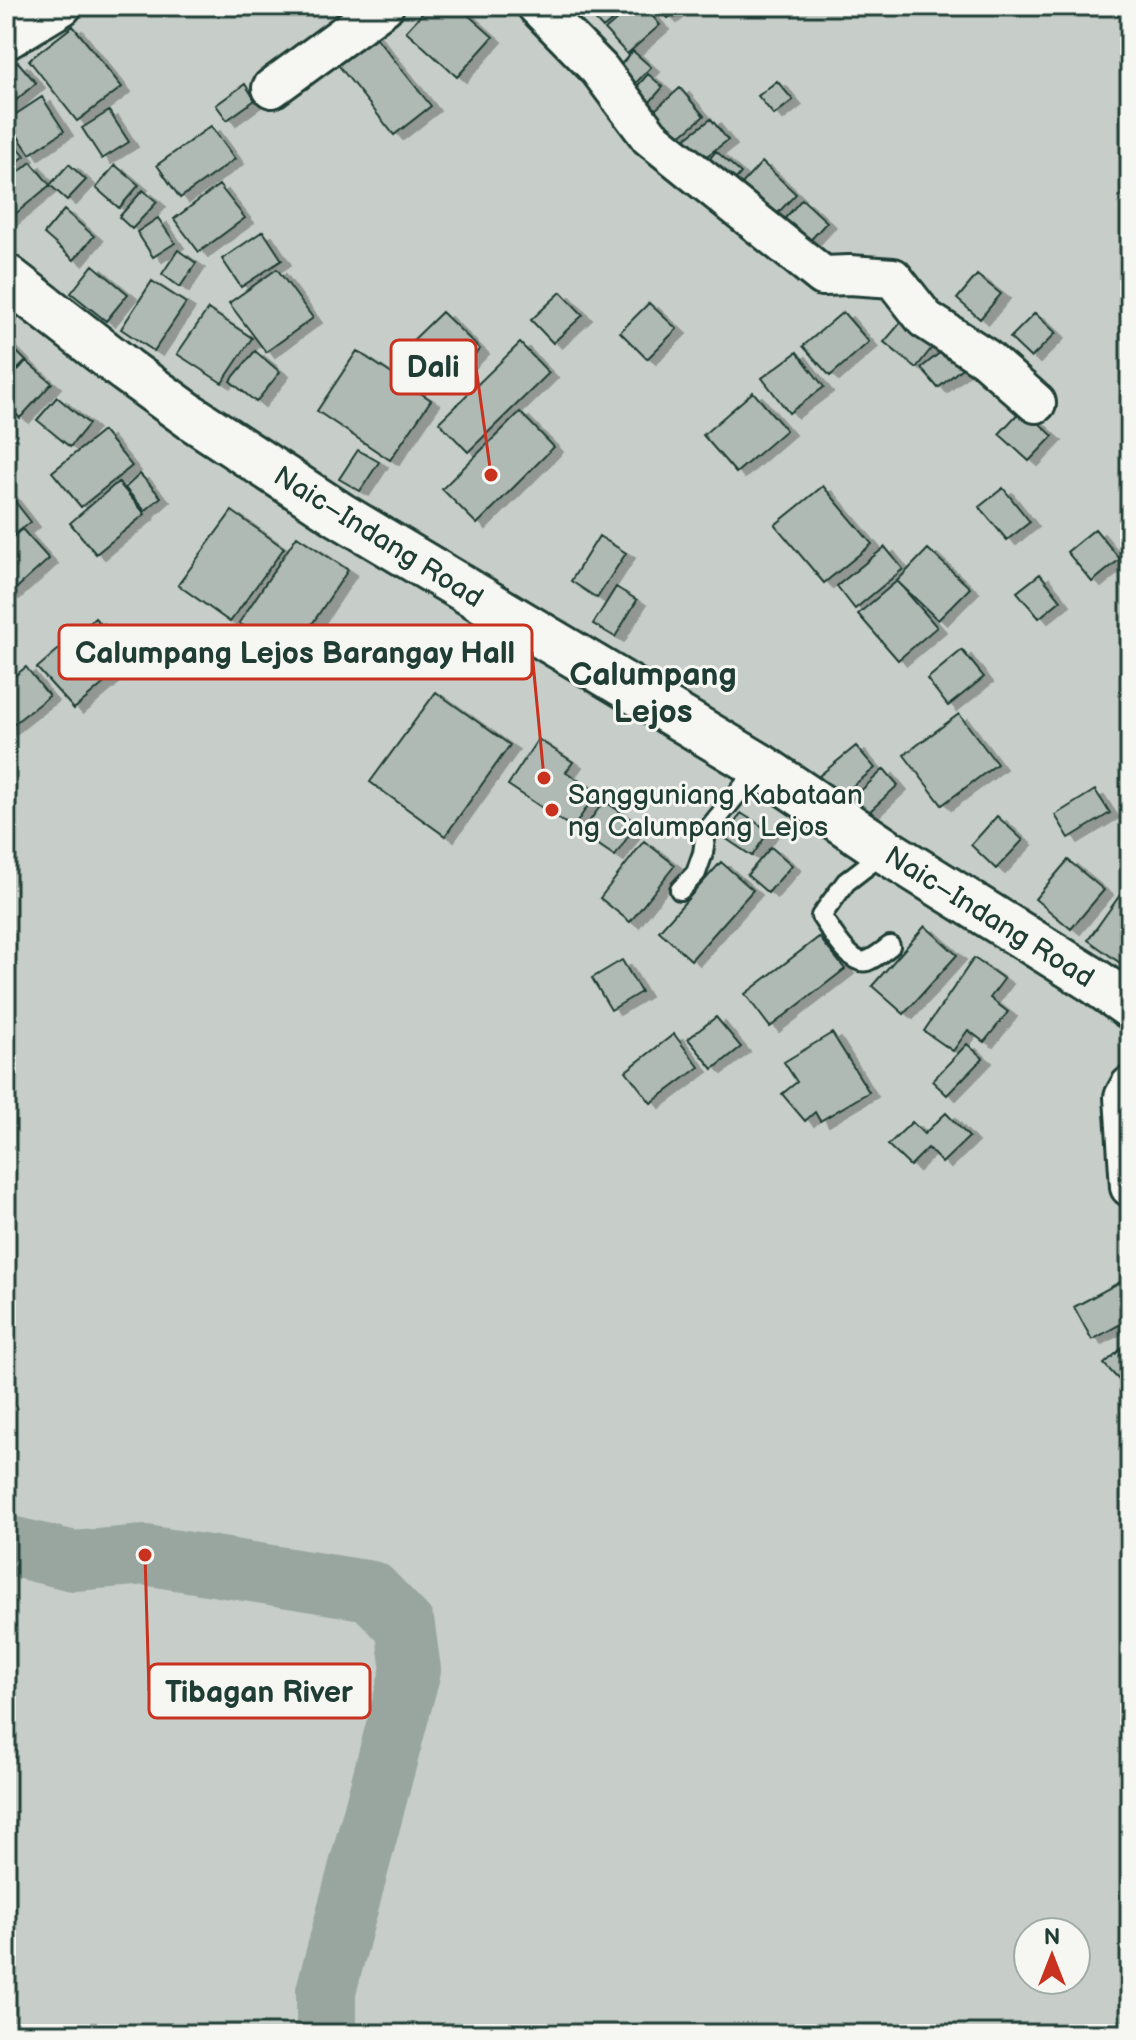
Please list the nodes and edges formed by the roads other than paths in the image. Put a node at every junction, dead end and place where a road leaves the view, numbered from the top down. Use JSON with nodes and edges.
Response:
{"nodes":[{"id":1,"x":62,"y":6,"type":"edge"},
{"id":2,"x":384,"y":6,"type":"edge"},
{"id":3,"x":537,"y":6,"type":"edge"},
{"id":4,"x":6,"y":40,"type":"edge"},
{"id":5,"x":272,"y":88,"type":"dead end"},
{"id":6,"x":6,"y":277,"type":"edge"},
{"id":7,"x":1036,"y":403,"type":"dead end"},
{"id":8,"x":760,"y":766,"type":"junction"},
{"id":9,"x":886,"y":851,"type":"junction"},
{"id":10,"x":680,"y":890,"type":"dead end"},
{"id":11,"x":890,"y":946,"type":"dead end"},
{"id":12,"x":1130,"y":1006,"type":"edge"},
{"id":13,"x":1130,"y":1086,"type":"edge"},
{"id":14,"x":1130,"y":1187,"type":"edge"}],
"edges":[{"from":1,"to":4,"type":"street"},
{"from":2,"to":5,"type":"street"},
{"from":3,"to":7,"type":"street"},
{"from":6,"to":8,"type":"main road","name":"Naic–Indang Road"},
{"from":8,"to":9,"type":"main road","name":"Naic–Indang Road"},
{"from":8,"to":10,"type":"lane"},
{"from":9,"to":11,"type":"lane"},
{"from":9,"to":12,"type":"main road","name":"Naic–Indang Road"},
{"from":13,"to":14,"type":"street"}]}
